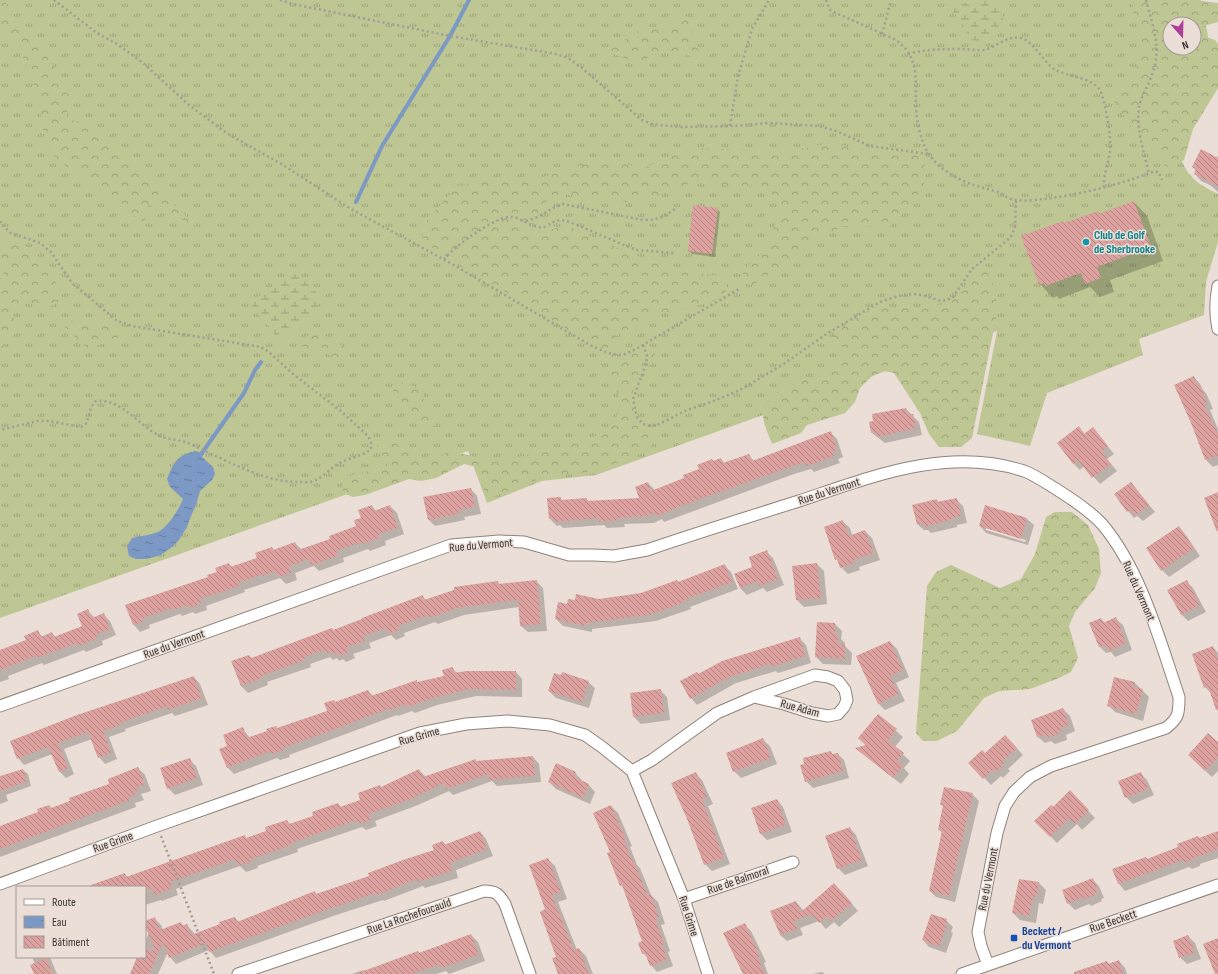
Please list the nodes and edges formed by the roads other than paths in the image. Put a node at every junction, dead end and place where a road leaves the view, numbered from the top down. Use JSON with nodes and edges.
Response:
{"nodes":[{"id":1,"x":1218,"y":286,"type":"edge"},
{"id":2,"x":1218,"y":329,"type":"edge"},
{"id":3,"x":754,"y":697,"type":"junction"},
{"id":4,"x":0,"y":706,"type":"edge"},
{"id":5,"x":632,"y":771,"type":"junction"},
{"id":6,"x":792,"y":862,"type":"dead end"},
{"id":7,"x":0,"y":884,"type":"edge"},
{"id":8,"x":1218,"y":885,"type":"edge"},
{"id":9,"x":684,"y":899,"type":"junction"},
{"id":10,"x":988,"y":965,"type":"junction"},
{"id":11,"x":238,"y":974,"type":"edge"},
{"id":12,"x":530,"y":974,"type":"edge"},
{"id":13,"x":708,"y":974,"type":"edge"},
{"id":14,"x":962,"y":974,"type":"edge"}],
"edges":[{"from":1,"to":2,"type":"street"},
{"from":3,"to":3,"type":"street","name":"Rue Adam"},
{"from":3,"to":5,"type":"street","name":"Rue Adam"},
{"from":4,"to":10,"type":"street","name":"Rue du Vermont"},
{"from":5,"to":7,"type":"street","name":"Rue Grime"},
{"from":5,"to":9,"type":"street","name":"Rue Grime"},
{"from":6,"to":9,"type":"street","name":"Rue de Balmoral"},
{"from":8,"to":10,"type":"street","name":"Rue Beckett"},
{"from":9,"to":13,"type":"street","name":"Rue Grime"},
{"from":10,"to":14,"type":"street","name":"Rue Beckett"},
{"from":11,"to":12,"type":"street","name":"Rue La Rochefoucauld"}]}
